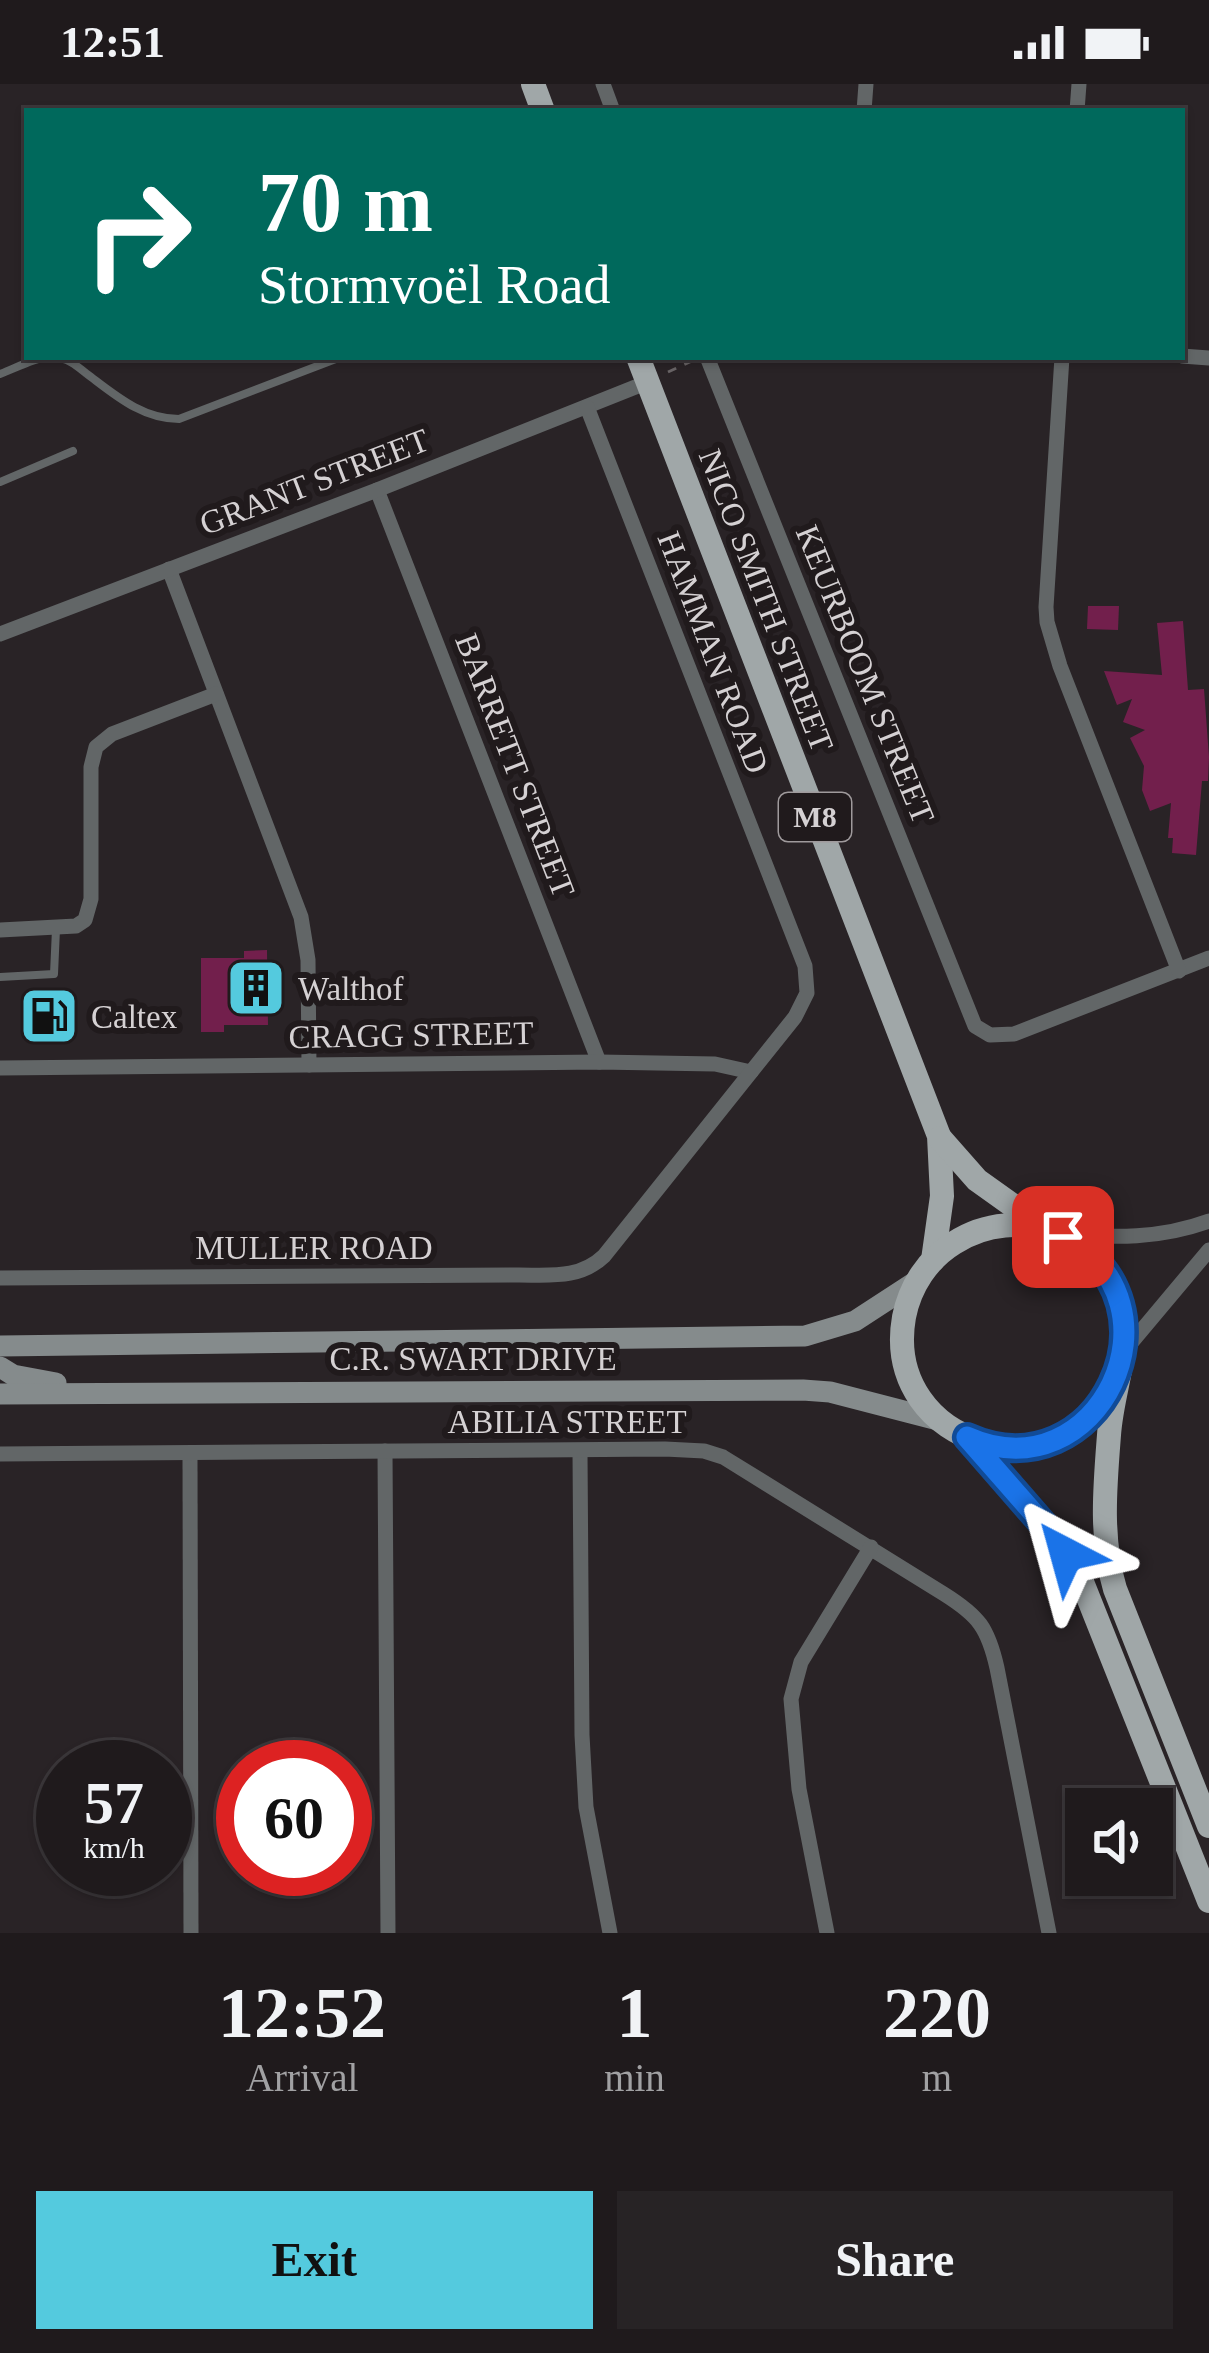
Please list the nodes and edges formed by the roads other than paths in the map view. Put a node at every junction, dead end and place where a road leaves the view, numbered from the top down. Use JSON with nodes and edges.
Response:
{"nodes":[{"id":1,"x":41,"y":360,"type":"edge"},
{"id":2,"x":66,"y":360,"type":"edge"},
{"id":3,"x":333,"y":360,"type":"edge"},
{"id":4,"x":639,"y":360,"type":"edge"},
{"id":5,"x":704,"y":360,"type":"edge"},
{"id":6,"x":1062,"y":360,"type":"edge"},
{"id":7,"x":0,"y":374,"type":"edge"},
{"id":8,"x":648,"y":382,"type":"junction"},
{"id":9,"x":587,"y":407,"type":"junction"},
{"id":10,"x":74,"y":451,"type":"dead end"},
{"id":11,"x":0,"y":482,"type":"edge"},
{"id":12,"x":377,"y":490,"type":"junction"},
{"id":13,"x":170,"y":569,"type":"junction"},
{"id":14,"x":0,"y":634,"type":"edge"},
{"id":15,"x":216,"y":694,"type":"junction"},
{"id":16,"x":56,"y":928,"type":"junction"},
{"id":17,"x":0,"y":929,"type":"edge"},
{"id":18,"x":1209,"y":958,"type":"edge"},
{"id":19,"x":1178,"y":971,"type":"junction"},
{"id":20,"x":0,"y":977,"type":"edge"},
{"id":21,"x":599,"y":1062,"type":"junction"},
{"id":22,"x":309,"y":1065,"type":"junction"},
{"id":23,"x":0,"y":1068,"type":"edge"},
{"id":24,"x":751,"y":1072,"type":"junction"},
{"id":25,"x":939,"y":1136,"type":"junction"},
{"id":26,"x":1209,"y":1221,"type":"edge"},
{"id":27,"x":1052,"y":1232,"type":"junction"},
{"id":28,"x":1209,"y":1250,"type":"edge"},
{"id":29,"x":925,"y":1270,"type":"junction"},
{"id":30,"x":0,"y":1278,"type":"edge"},
{"id":31,"x":0,"y":1346,"type":"edge"},
{"id":32,"x":1120,"y":1364,"type":"junction"},
{"id":33,"x":0,"y":1367,"type":"edge"},
{"id":34,"x":85,"y":1393,"type":"junction"},
{"id":35,"x":0,"y":1394,"type":"edge"},
{"id":36,"x":942,"y":1421,"type":"junction"},
{"id":37,"x":967,"y":1437,"type":"junction"},
{"id":38,"x":385,"y":1451,"type":"junction"},
{"id":39,"x":580,"y":1452,"type":"junction"},
{"id":40,"x":190,"y":1453,"type":"junction"},
{"id":41,"x":0,"y":1454,"type":"edge"},
{"id":42,"x":871,"y":1547,"type":"junction"},
{"id":43,"x":1209,"y":1826,"type":"edge"},
{"id":44,"x":1209,"y":1901,"type":"edge"},
{"id":45,"x":191,"y":1933,"type":"edge"},
{"id":46,"x":388,"y":1933,"type":"edge"},
{"id":47,"x":610,"y":1933,"type":"edge"},
{"id":48,"x":827,"y":1933,"type":"edge"},
{"id":49,"x":1049,"y":1933,"type":"edge"}],
"edges":[{"from":1,"to":7,"type":"lane"},
{"from":2,"to":3,"type":"lane"},
{"from":4,"to":8,"type":"main road","name":"NICO SMITH STREET","number":"M8"},
{"from":5,"to":19,"type":"street","name":"KEURBOOM STREET"},
{"from":6,"to":19,"type":"street"},
{"from":8,"to":9,"type":"street","name":"GRANT STREET"},
{"from":8,"to":25,"type":"main road","name":"NICO SMITH STREET","number":"M8"},
{"from":9,"to":12,"type":"street","name":"GRANT STREET"},
{"from":9,"to":24,"type":"street","name":"HAMMAN ROAD"},
{"from":10,"to":11,"type":"lane"},
{"from":12,"to":13,"type":"street","name":"GRANT STREET"},
{"from":12,"to":21,"type":"street","name":"BARRETT STREET"},
{"from":13,"to":14,"type":"street","name":"GRANT STREET"},
{"from":13,"to":15,"type":"street"},
{"from":15,"to":16,"type":"street"},
{"from":15,"to":22,"type":"street"},
{"from":16,"to":17,"type":"street"},
{"from":16,"to":20,"type":"lane"},
{"from":18,"to":19,"type":"street"},
{"from":21,"to":22,"type":"street","name":"CRAGG STREET"},
{"from":21,"to":24,"type":"street","name":"CRAGG STREET"},
{"from":22,"to":23,"type":"street","name":"CRAGG STREET"},
{"from":24,"to":30,"type":"street","name":"MULLER ROAD"},
{"from":25,"to":27,"type":"main road","name":"NICO SMITH STREET","number":"M8"},
{"from":25,"to":29,"type":"main road","name":"NICO SMITH STREET","number":"M8"},
{"from":26,"to":27,"type":"street"},
{"from":27,"to":29,"type":"main road"},
{"from":27,"to":32,"type":"main road","number":"M8"},
{"from":28,"to":32,"type":"street"},
{"from":29,"to":31,"type":"main road","name":"C.R. SWART DRIVE"},
{"from":29,"to":36,"type":"main road","number":"M8"},
{"from":32,"to":37,"type":"main road","number":"M8"},
{"from":32,"to":43,"type":"main road","number":"M8"},
{"from":33,"to":34,"type":"main road"},
{"from":34,"to":35,"type":"main road","name":"C.R. SWART DRIVE"},
{"from":34,"to":36,"type":"main road","name":"C.R. SWART DRIVE"},
{"from":36,"to":37,"type":"main road","number":"M8"},
{"from":37,"to":44,"type":"main road","number":"M8"},
{"from":38,"to":39,"type":"street","name":"ABILIA STREET"},
{"from":38,"to":40,"type":"street","name":"ABILIA STREET"},
{"from":38,"to":46,"type":"street"},
{"from":39,"to":42,"type":"street","name":"ABILIA STREET"},
{"from":39,"to":47,"type":"street"},
{"from":40,"to":41,"type":"street","name":"ABILIA STREET"},
{"from":40,"to":45,"type":"street"},
{"from":42,"to":48,"type":"street"},
{"from":42,"to":49,"type":"street","name":"ABILIA STREET"}]}
